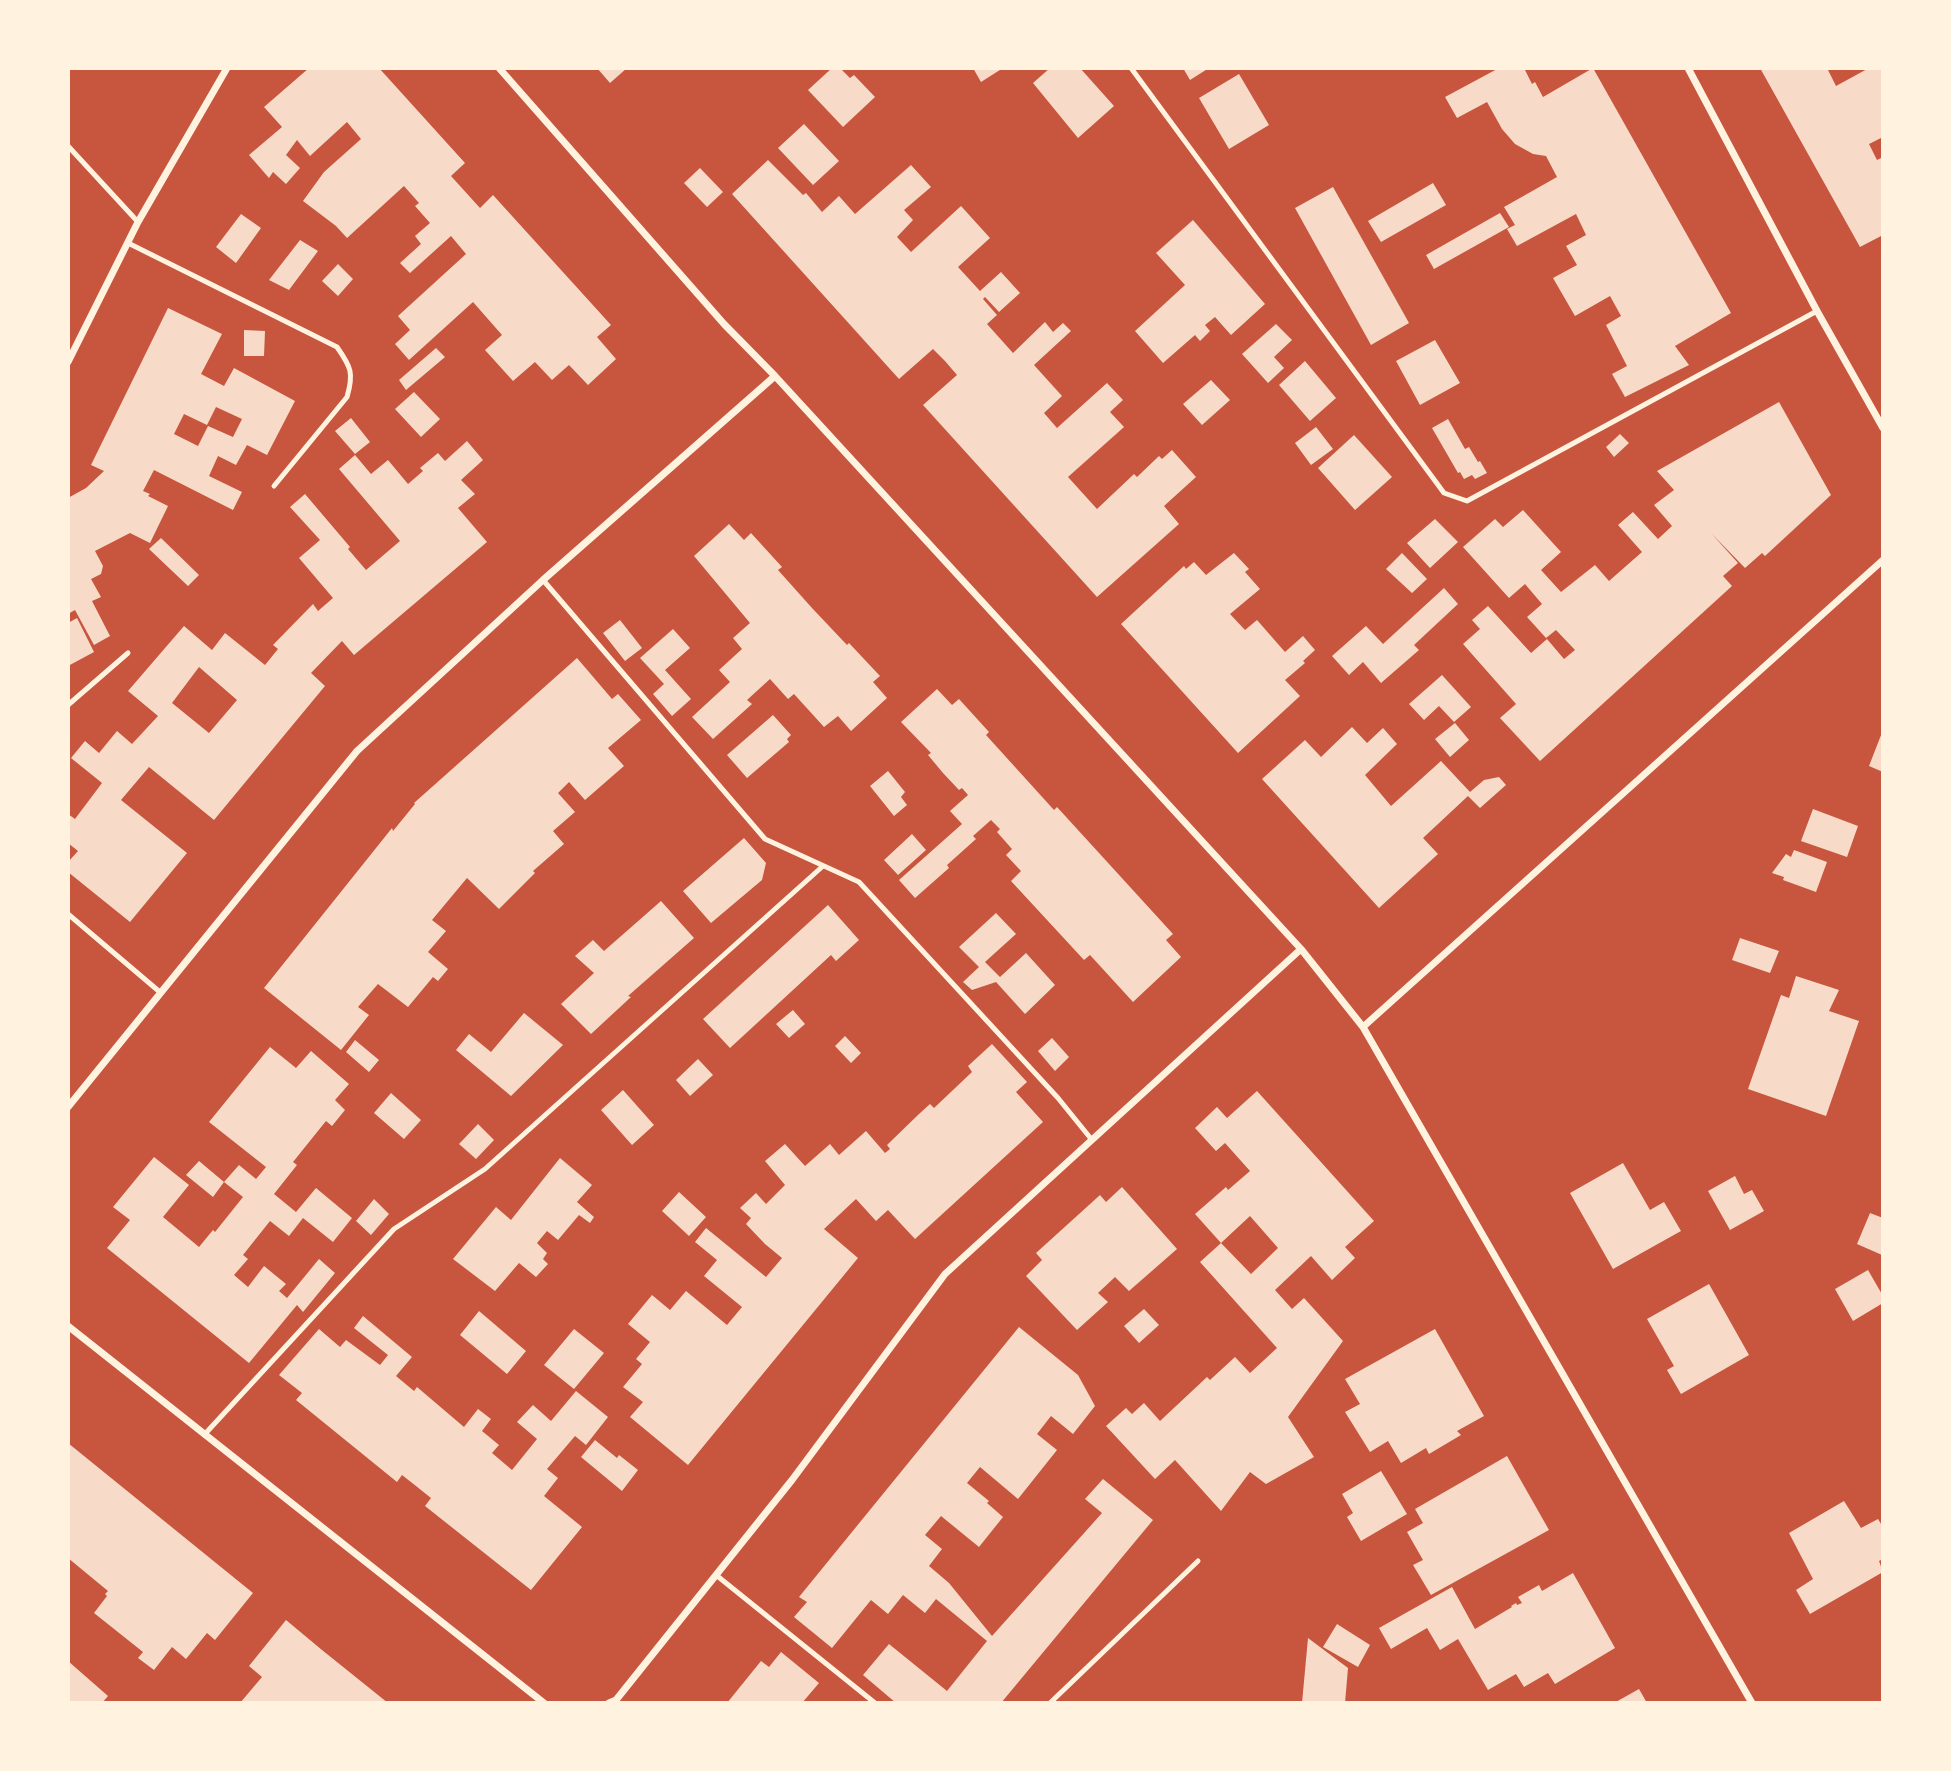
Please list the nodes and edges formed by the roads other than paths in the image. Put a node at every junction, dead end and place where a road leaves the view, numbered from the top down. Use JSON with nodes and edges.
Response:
{"nodes":[{"id":1,"x":227,"y":68,"type":"edge"},
{"id":2,"x":499,"y":68,"type":"edge"},
{"id":3,"x":1131,"y":68,"type":"edge"},
{"id":4,"x":1688,"y":68,"type":"edge"},
{"id":5,"x":68,"y":146,"type":"edge"},
{"id":6,"x":138,"y":222,"type":"junction"},
{"id":7,"x":128,"y":243,"type":"junction"},
{"id":8,"x":1817,"y":311,"type":"junction"},
{"id":9,"x":68,"y":362,"type":"edge"},
{"id":10,"x":775,"y":376,"type":"junction"},
{"id":11,"x":1883,"y":428,"type":"edge"},
{"id":12,"x":274,"y":486,"type":"dead end"},
{"id":13,"x":1883,"y":560,"type":"edge"},
{"id":14,"x":543,"y":580,"type":"junction"},
{"id":15,"x":128,"y":653,"type":"dead end"},
{"id":16,"x":68,"y":705,"type":"edge"},
{"id":17,"x":823,"y":866,"type":"junction"},
{"id":18,"x":68,"y":914,"type":"edge"},
{"id":19,"x":1301,"y":949,"type":"junction"},
{"id":20,"x":161,"y":993,"type":"junction"},
{"id":21,"x":1363,"y":1027,"type":"junction"},
{"id":22,"x":68,"y":1107,"type":"edge"},
{"id":23,"x":1092,"y":1140,"type":"junction"},
{"id":24,"x":68,"y":1326,"type":"edge"},
{"id":25,"x":204,"y":1435,"type":"junction"},
{"id":26,"x":1198,"y":1561,"type":"dead end"},
{"id":27,"x":716,"y":1575,"type":"junction"},
{"id":28,"x":544,"y":1703,"type":"edge"},
{"id":29,"x":609,"y":1703,"type":"edge"},
{"id":30,"x":875,"y":1703,"type":"edge"},
{"id":31,"x":1050,"y":1703,"type":"edge"},
{"id":32,"x":1752,"y":1703,"type":"edge"}],
"edges":[{"from":1,"to":6,"type":"street"},
{"from":2,"to":10,"type":"street"},
{"from":3,"to":8,"type":"lane"},
{"from":4,"to":8,"type":"street"},
{"from":5,"to":6,"type":"lane"},
{"from":6,"to":7,"type":"street"},
{"from":7,"to":9,"type":"street"},
{"from":7,"to":12,"type":"lane"},
{"from":8,"to":11,"type":"street"},
{"from":10,"to":14,"type":"street"},
{"from":10,"to":19,"type":"street"},
{"from":13,"to":21,"type":"street"},
{"from":14,"to":17,"type":"lane"},
{"from":14,"to":20,"type":"street"},
{"from":15,"to":16,"type":"lane"},
{"from":17,"to":23,"type":"lane"},
{"from":17,"to":25,"type":"lane"},
{"from":18,"to":20,"type":"lane"},
{"from":19,"to":21,"type":"street"},
{"from":19,"to":23,"type":"street"},
{"from":20,"to":22,"type":"street"},
{"from":21,"to":32,"type":"street"},
{"from":23,"to":27,"type":"street"},
{"from":24,"to":25,"type":"street"},
{"from":25,"to":28,"type":"street"},
{"from":26,"to":31,"type":"lane"},
{"from":27,"to":29,"type":"street"},
{"from":27,"to":30,"type":"lane"}]}
